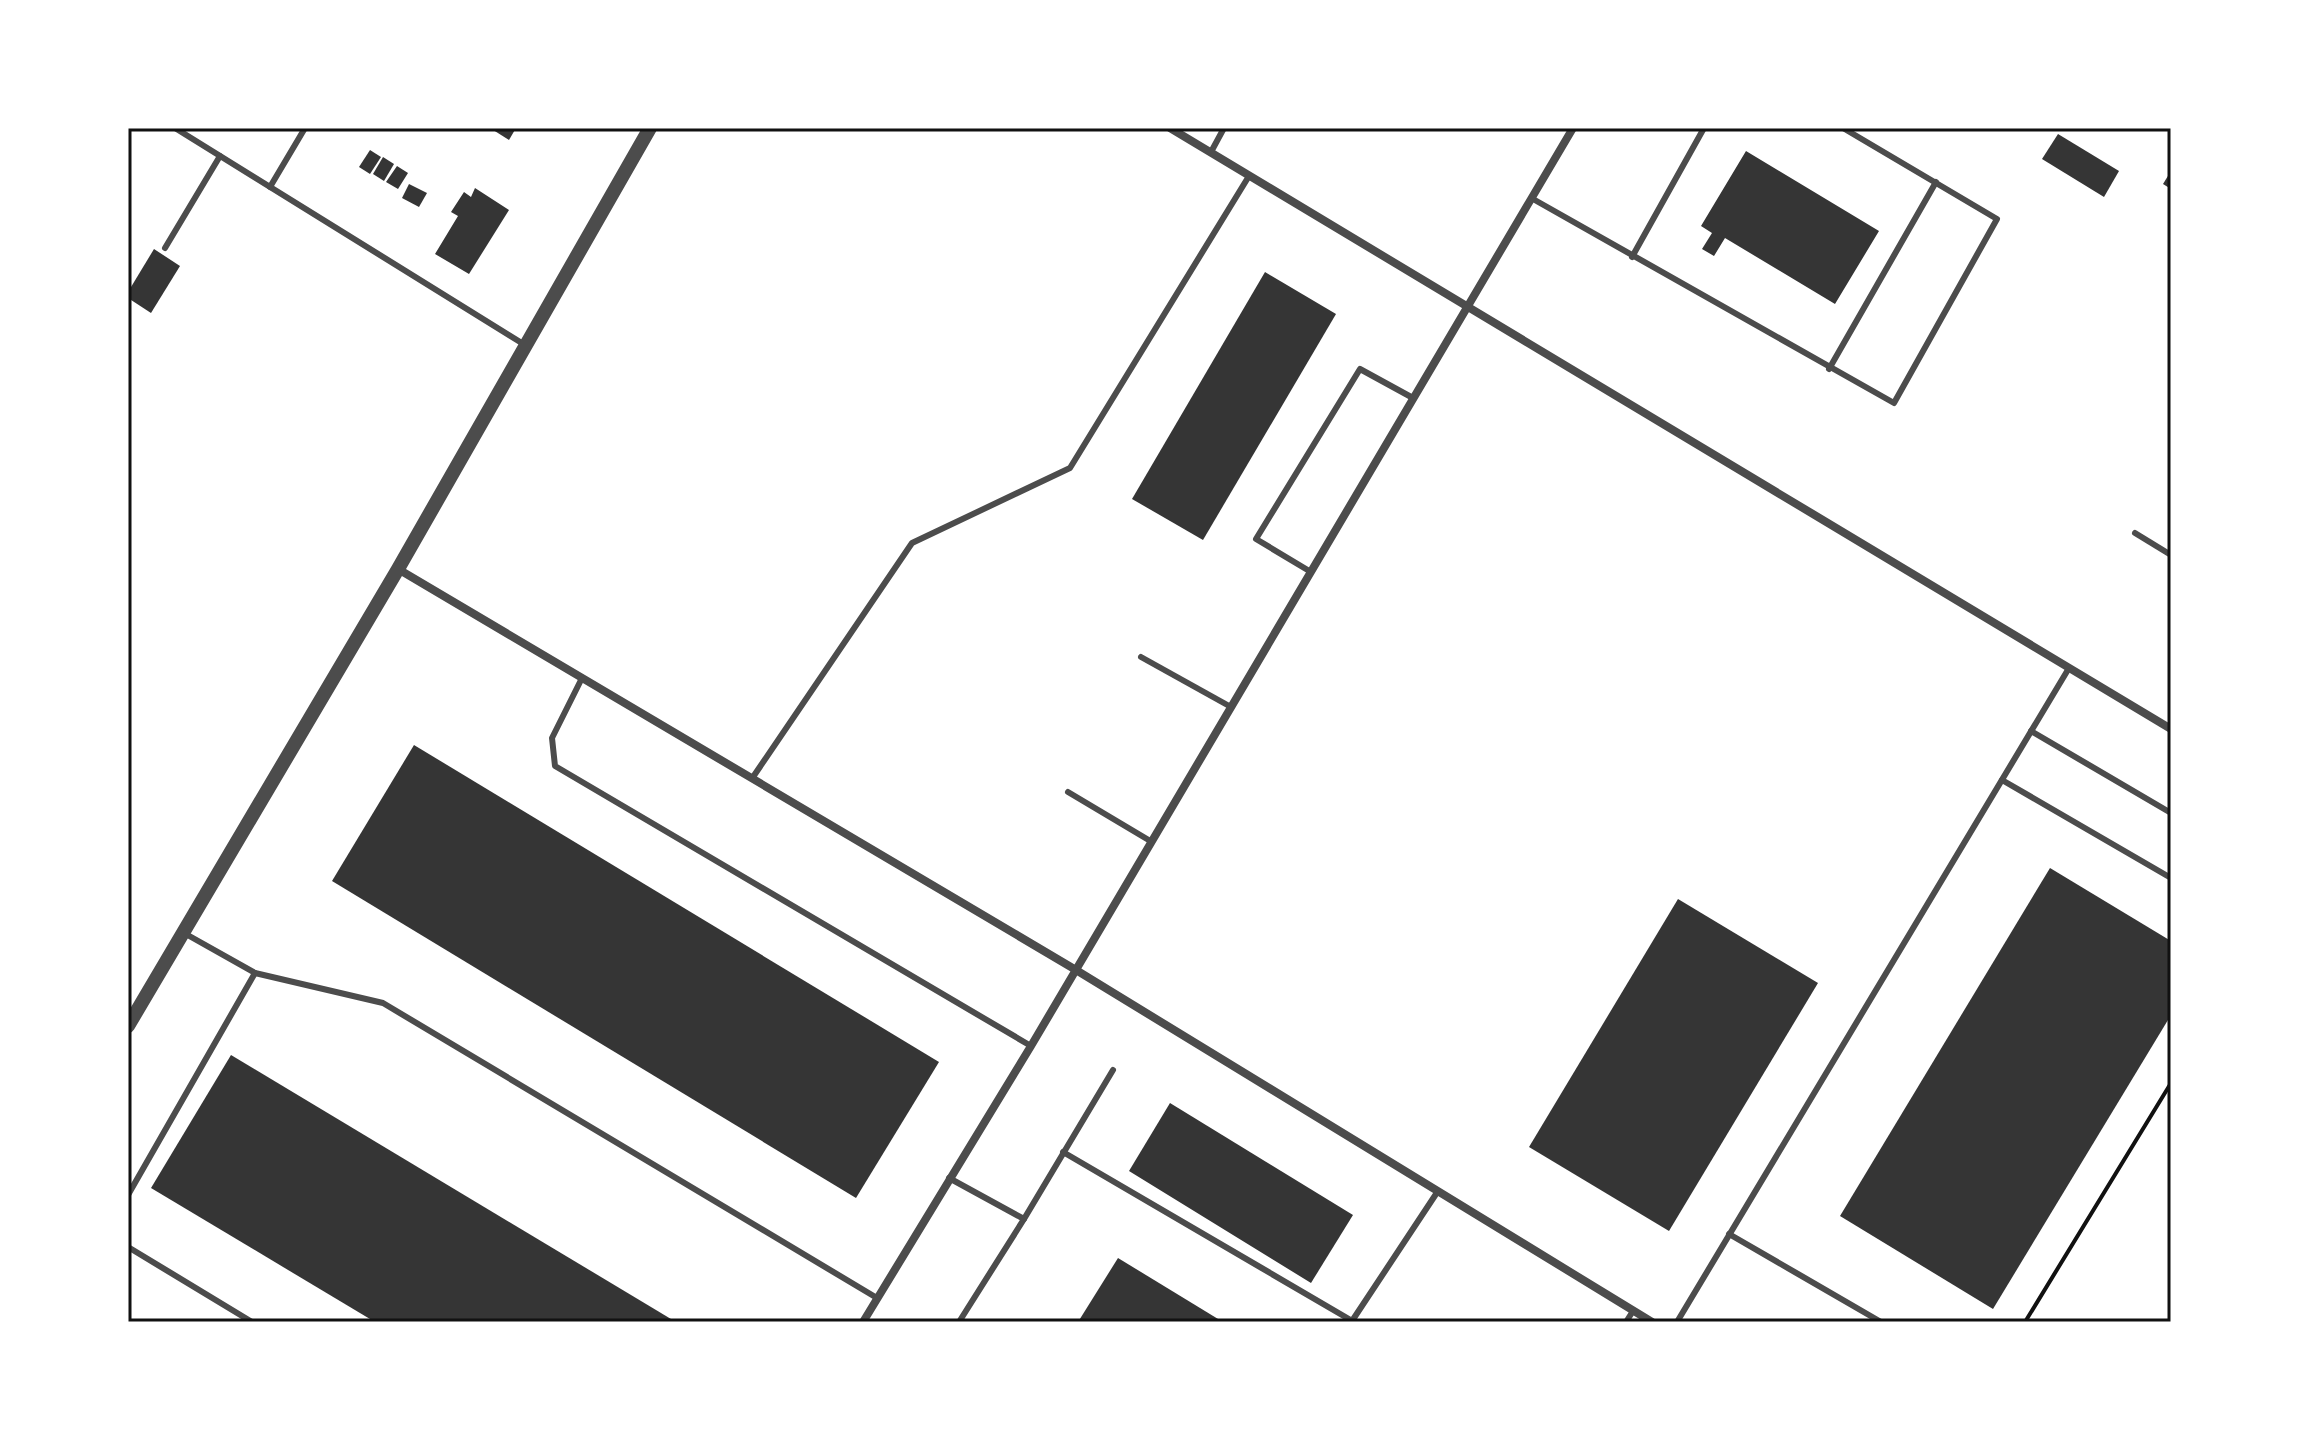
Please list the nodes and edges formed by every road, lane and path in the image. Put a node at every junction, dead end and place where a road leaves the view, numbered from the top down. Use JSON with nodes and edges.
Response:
{"nodes":[{"id":1,"x":175,"y":128,"type":"edge"},
{"id":2,"x":305,"y":128,"type":"edge"},
{"id":3,"x":650,"y":128,"type":"edge"},
{"id":4,"x":1170,"y":128,"type":"edge"},
{"id":5,"x":1224,"y":128,"type":"edge"},
{"id":6,"x":1573,"y":128,"type":"edge"},
{"id":7,"x":1704,"y":128,"type":"edge"},
{"id":8,"x":1843,"y":128,"type":"edge"},
{"id":9,"x":1211,"y":152,"type":"junction"},
{"id":10,"x":220,"y":156,"type":"junction"},
{"id":11,"x":1249,"y":176,"type":"junction"},
{"id":12,"x":1936,"y":182,"type":"junction"},
{"id":13,"x":270,"y":187,"type":"junction"},
{"id":14,"x":1533,"y":199,"type":"junction"},
{"id":15,"x":165,"y":248,"type":"dead end"},
{"id":16,"x":1632,"y":257,"type":"junction"},
{"id":17,"x":1467,"y":306,"type":"junction"},
{"id":18,"x":525,"y":345,"type":"junction"},
{"id":19,"x":1829,"y":369,"type":"junction"},
{"id":20,"x":1413,"y":398,"type":"junction"},
{"id":21,"x":2135,"y":533,"type":"dead end"},
{"id":22,"x":2171,"y":555,"type":"edge"},
{"id":23,"x":398,"y":569,"type":"junction"},
{"id":24,"x":1311,"y":572,"type":"junction"},
{"id":25,"x":1141,"y":657,"type":"dead end"},
{"id":26,"x":2069,"y":668,"type":"junction"},
{"id":27,"x":582,"y":678,"type":"junction"},
{"id":28,"x":1231,"y":707,"type":"junction"},
{"id":29,"x":2171,"y":729,"type":"edge"},
{"id":30,"x":2031,"y":731,"type":"junction"},
{"id":31,"x":753,"y":777,"type":"junction"},
{"id":32,"x":2002,"y":780,"type":"junction"},
{"id":33,"x":1068,"y":792,"type":"dead end"},
{"id":34,"x":2171,"y":813,"type":"edge"},
{"id":35,"x":1152,"y":842,"type":"junction"},
{"id":36,"x":2171,"y":878,"type":"edge"},
{"id":37,"x":182,"y":932,"type":"junction"},
{"id":38,"x":1076,"y":970,"type":"junction"},
{"id":39,"x":255,"y":973,"type":"junction"},
{"id":40,"x":128,"y":1026,"type":"edge"},
{"id":41,"x":1031,"y":1046,"type":"junction"},
{"id":42,"x":1113,"y":1070,"type":"dead end"},
{"id":43,"x":2171,"y":1083,"type":"edge"},
{"id":44,"x":1063,"y":1152,"type":"junction"},
{"id":45,"x":949,"y":1178,"type":"junction"},
{"id":46,"x":1438,"y":1191,"type":"junction"},
{"id":47,"x":128,"y":1195,"type":"edge"},
{"id":48,"x":1024,"y":1219,"type":"junction"},
{"id":49,"x":1729,"y":1234,"type":"junction"},
{"id":50,"x":128,"y":1247,"type":"edge"},
{"id":51,"x":877,"y":1298,"type":"junction"},
{"id":52,"x":1633,"y":1311,"type":"junction"},
{"id":53,"x":252,"y":1322,"type":"edge"},
{"id":54,"x":863,"y":1322,"type":"edge"},
{"id":55,"x":959,"y":1322,"type":"edge"},
{"id":56,"x":1353,"y":1322,"type":"edge"},
{"id":57,"x":1626,"y":1322,"type":"edge"},
{"id":58,"x":1652,"y":1322,"type":"edge"},
{"id":59,"x":1677,"y":1322,"type":"edge"},
{"id":60,"x":1881,"y":1322,"type":"edge"},
{"id":61,"x":2025,"y":1322,"type":"edge"}],
"edges":[{"from":1,"to":10,"type":"lane"},
{"from":2,"to":13,"type":"lane"},
{"from":3,"to":18,"type":"street"},
{"from":4,"to":9,"type":"street"},
{"from":5,"to":9,"type":"lane"},
{"from":6,"to":14,"type":"street"},
{"from":7,"to":16,"type":"lane"},
{"from":8,"to":12,"type":"lane"},
{"from":9,"to":11,"type":"street"},
{"from":10,"to":13,"type":"lane"},
{"from":10,"to":15,"type":"lane"},
{"from":11,"to":17,"type":"street"},
{"from":11,"to":31,"type":"lane"},
{"from":12,"to":19,"type":"lane"},
{"from":12,"to":19,"type":"lane"},
{"from":13,"to":18,"type":"lane"},
{"from":14,"to":16,"type":"lane"},
{"from":14,"to":17,"type":"street"},
{"from":16,"to":19,"type":"lane"},
{"from":17,"to":20,"type":"street"},
{"from":17,"to":26,"type":"street"},
{"from":18,"to":23,"type":"street"},
{"from":20,"to":24,"type":"street"},
{"from":20,"to":24,"type":"lane"},
{"from":21,"to":22,"type":"lane"},
{"from":23,"to":27,"type":"street"},
{"from":23,"to":37,"type":"street"},
{"from":24,"to":28,"type":"street"},
{"from":25,"to":28,"type":"lane"},
{"from":26,"to":29,"type":"street"},
{"from":26,"to":30,"type":"lane"},
{"from":27,"to":31,"type":"street"},
{"from":27,"to":41,"type":"lane"},
{"from":28,"to":35,"type":"street"},
{"from":30,"to":32,"type":"lane"},
{"from":30,"to":34,"type":"lane"},
{"from":31,"to":38,"type":"street"},
{"from":32,"to":36,"type":"lane"},
{"from":32,"to":49,"type":"lane"},
{"from":33,"to":35,"type":"lane"},
{"from":35,"to":38,"type":"street"},
{"from":37,"to":39,"type":"lane"},
{"from":37,"to":40,"type":"street"},
{"from":38,"to":41,"type":"street"},
{"from":38,"to":46,"type":"street"},
{"from":39,"to":47,"type":"lane"},
{"from":39,"to":51,"type":"lane"},
{"from":41,"to":45,"type":"street"},
{"from":42,"to":44,"type":"lane"},
{"from":43,"to":61,"type":"path"},
{"from":44,"to":48,"type":"lane"},
{"from":44,"to":56,"type":"lane"},
{"from":45,"to":48,"type":"lane"},
{"from":45,"to":51,"type":"street"},
{"from":46,"to":52,"type":"street"},
{"from":46,"to":56,"type":"lane"},
{"from":48,"to":55,"type":"lane"},
{"from":49,"to":59,"type":"lane"},
{"from":49,"to":60,"type":"lane"},
{"from":50,"to":53,"type":"lane"},
{"from":51,"to":54,"type":"street"},
{"from":52,"to":57,"type":"lane"},
{"from":52,"to":58,"type":"street"}]}
